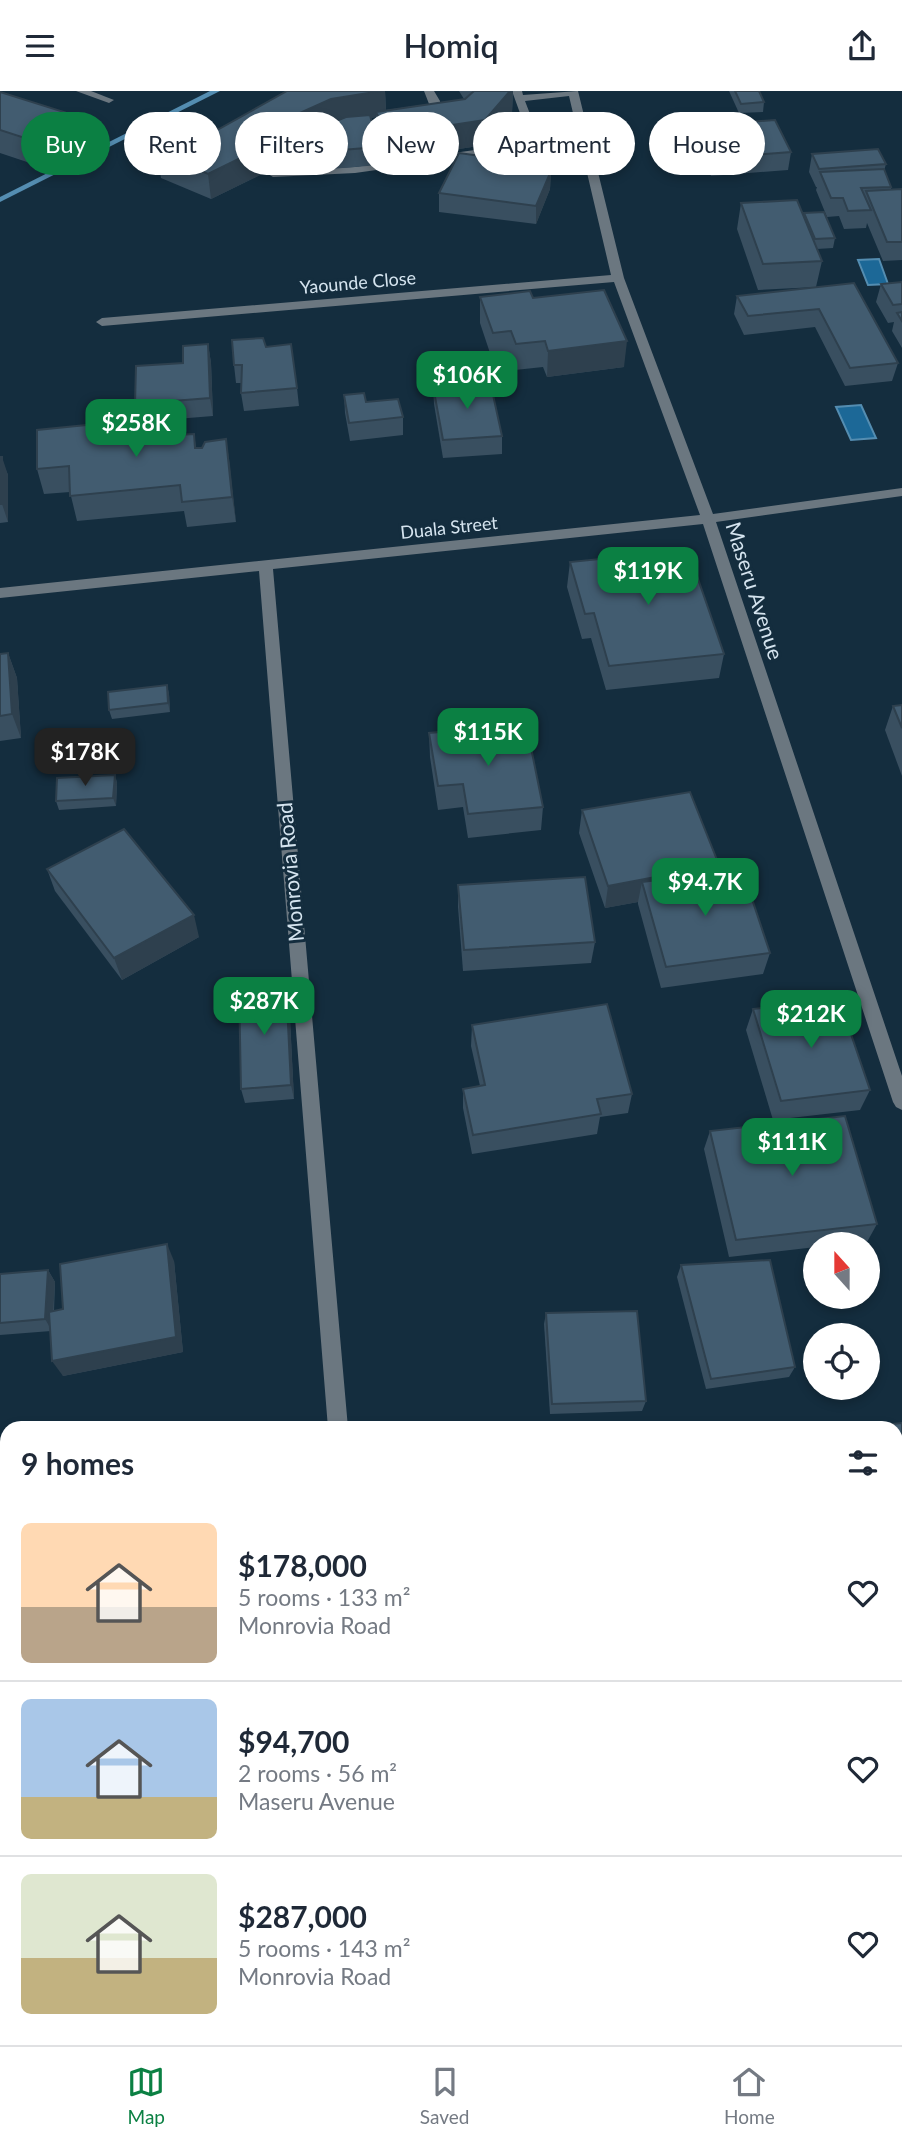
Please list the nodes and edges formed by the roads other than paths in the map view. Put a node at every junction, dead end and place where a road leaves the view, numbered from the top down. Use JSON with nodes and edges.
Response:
{"nodes":[{"id":1,"x":81,"y":91,"type":"edge"},
{"id":2,"x":429,"y":91,"type":"edge"},
{"id":3,"x":573,"y":92,"type":"edge"},
{"id":4,"x":518,"y":94,"type":"edge"},
{"id":5,"x":109,"y":100,"type":"dead end"},
{"id":6,"x":348,"y":133,"type":"edge"},
{"id":7,"x":348,"y":169,"type":"edge"},
{"id":8,"x":618,"y":278,"type":"junction"},
{"id":9,"x":102,"y":322,"type":"dead end"},
{"id":10,"x":902,"y":492,"type":"edge"},
{"id":11,"x":708,"y":519,"type":"junction"},
{"id":12,"x":266,"y":566,"type":"junction"},
{"id":13,"x":0,"y":593,"type":"edge"},
{"id":14,"x":902,"y":1102,"type":"edge"},
{"id":15,"x":337,"y":1421,"type":"edge"}],
"edges":[{"from":1,"to":5,"type":"street"},
{"from":2,"to":6,"type":"street"},
{"from":3,"to":4,"type":"street"},
{"from":3,"to":8,"type":"street","name":"Maseru Avenue"},
{"from":4,"to":7,"type":"street"},
{"from":8,"to":9,"type":"street","name":"Yaounde Close"},
{"from":8,"to":11,"type":"street","name":"Maseru Avenue"},
{"from":10,"to":11,"type":"street","name":"Duala Street"},
{"from":11,"to":12,"type":"street","name":"Duala Street"},
{"from":11,"to":14,"type":"street","name":"Maseru Avenue"},
{"from":12,"to":13,"type":"street","name":"Duala Street"},
{"from":12,"to":15,"type":"street","name":"Monrovia Road"}]}
